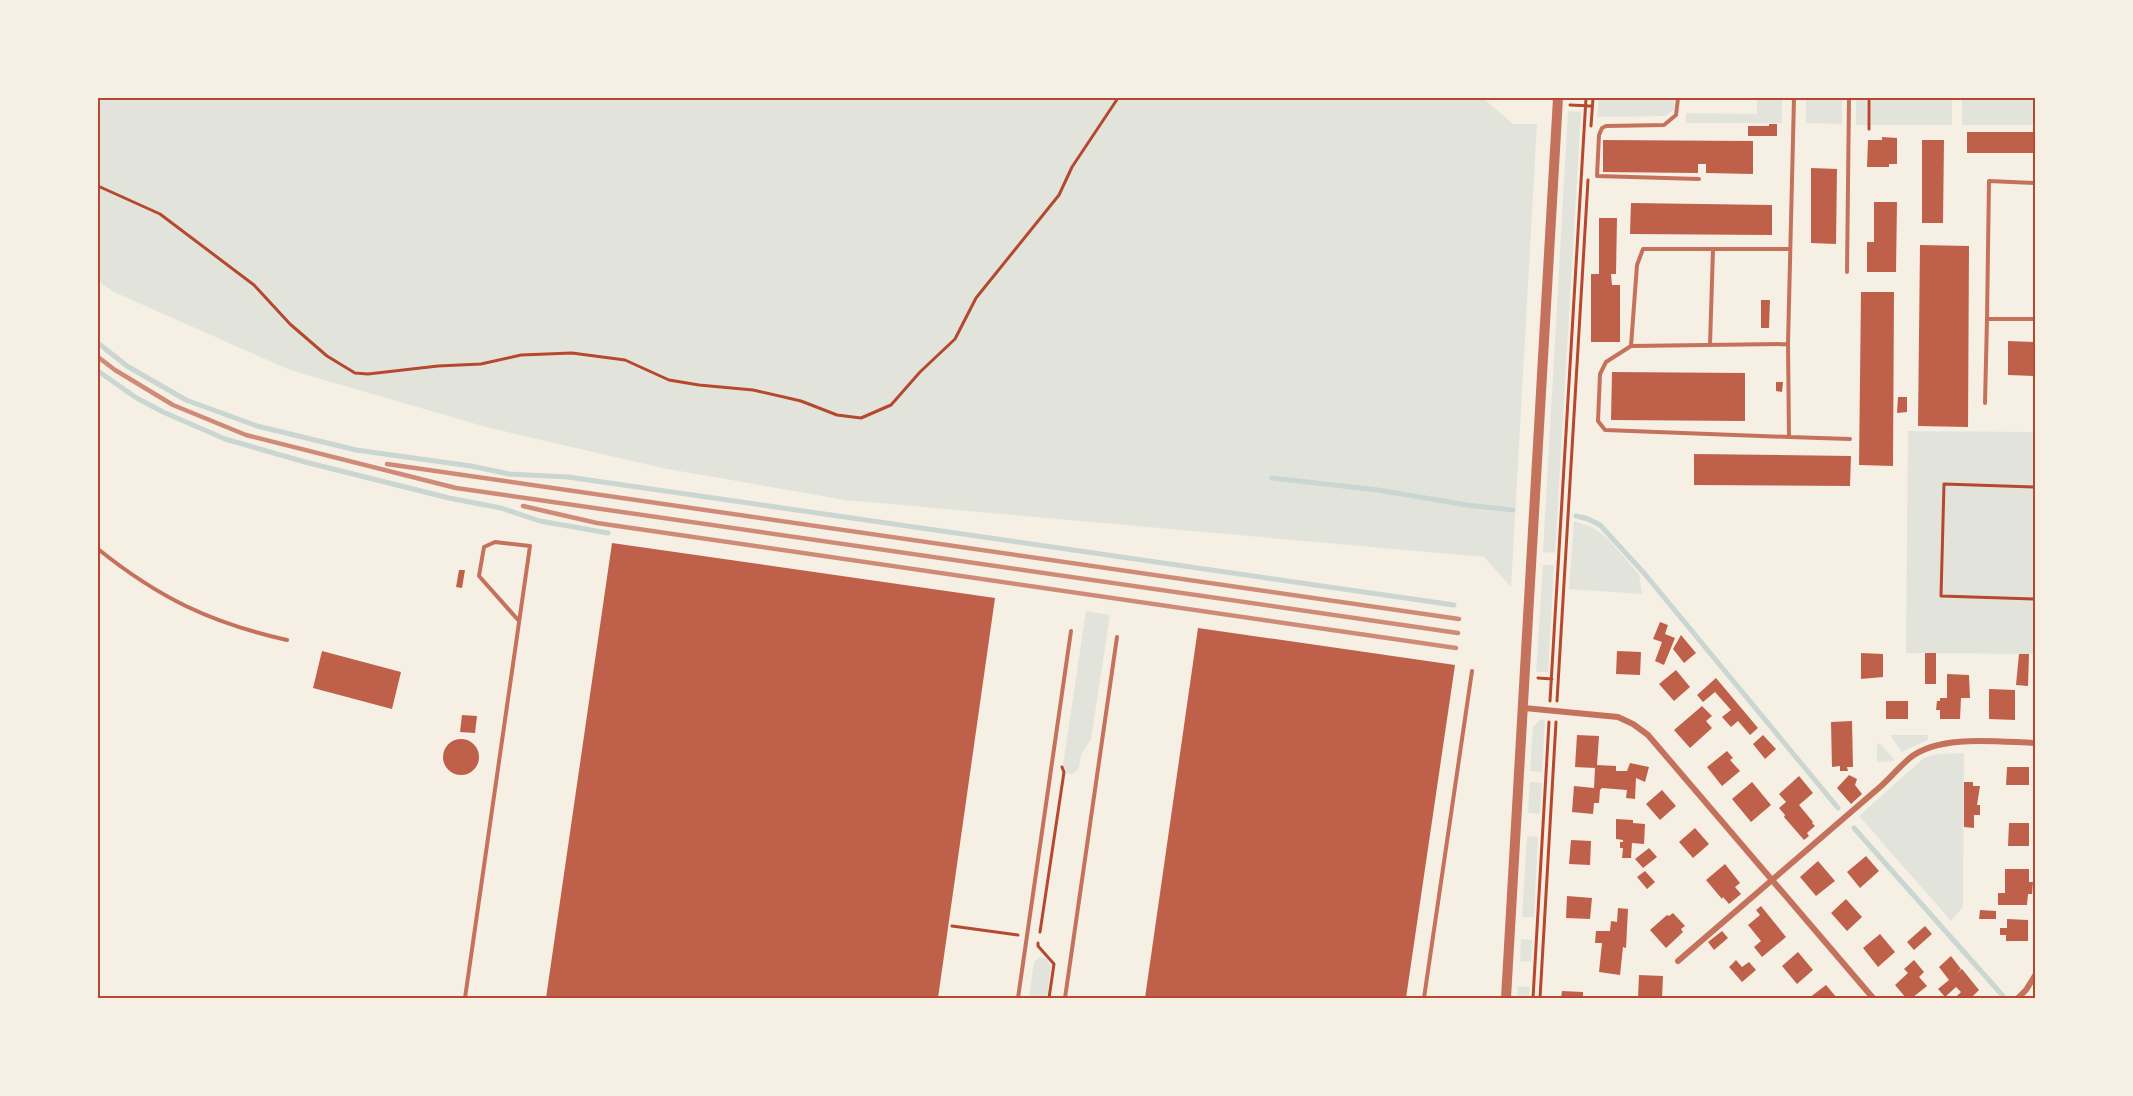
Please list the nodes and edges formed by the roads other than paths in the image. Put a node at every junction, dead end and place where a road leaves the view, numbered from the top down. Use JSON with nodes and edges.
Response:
{"nodes":[{"id":1,"x":1558,"y":98,"type":"edge"},
{"id":2,"x":1678,"y":98,"type":"edge"},
{"id":3,"x":1794,"y":98,"type":"edge"},
{"id":4,"x":1849,"y":98,"type":"edge"},
{"id":5,"x":1699,"y":179,"type":"dead end"},
{"id":6,"x":2036,"y":183,"type":"edge"},
{"id":7,"x":1713,"y":249,"type":"junction"},
{"id":8,"x":1790,"y":249,"type":"junction"},
{"id":9,"x":1847,"y":272,"type":"dead end"},
{"id":10,"x":1987,"y":319,"type":"junction"},
{"id":11,"x":2036,"y":319,"type":"edge"},
{"id":12,"x":1788,"y":344,"type":"junction"},
{"id":13,"x":1710,"y":345,"type":"junction"},
{"id":14,"x":1631,"y":346,"type":"junction"},
{"id":15,"x":1985,"y":403,"type":"dead end"},
{"id":16,"x":1789,"y":437,"type":"junction"},
{"id":17,"x":1850,"y":439,"type":"dead end"},
{"id":18,"x":98,"y":549,"type":"edge"},
{"id":19,"x":519,"y":621,"type":"junction"},
{"id":20,"x":1071,"y":631,"type":"dead end"},
{"id":21,"x":1117,"y":637,"type":"dead end"},
{"id":22,"x":287,"y":640,"type":"dead end"},
{"id":23,"x":1472,"y":671,"type":"dead end"},
{"id":24,"x":1523,"y":708,"type":"junction"},
{"id":25,"x":2036,"y":742,"type":"edge"},
{"id":26,"x":1771,"y":882,"type":"junction"},
{"id":27,"x":1678,"y":961,"type":"dead end"},
{"id":28,"x":2036,"y":974,"type":"edge"},
{"id":29,"x":465,"y":999,"type":"edge"},
{"id":30,"x":1018,"y":999,"type":"edge"},
{"id":31,"x":1065,"y":999,"type":"edge"},
{"id":32,"x":1424,"y":999,"type":"edge"},
{"id":33,"x":1506,"y":999,"type":"edge"},
{"id":34,"x":1873,"y":999,"type":"edge"},
{"id":35,"x":2018,"y":999,"type":"edge"}],
"edges":[{"from":1,"to":24,"type":"street"},
{"from":2,"to":5,"type":"lane"},
{"from":3,"to":8,"type":"lane"},
{"from":4,"to":9,"type":"lane"},
{"from":6,"to":10,"type":"lane"},
{"from":7,"to":8,"type":"lane"},
{"from":7,"to":13,"type":"lane"},
{"from":7,"to":14,"type":"lane"},
{"from":8,"to":12,"type":"lane"},
{"from":10,"to":11,"type":"lane"},
{"from":10,"to":15,"type":"lane"},
{"from":12,"to":13,"type":"lane"},
{"from":12,"to":16,"type":"lane"},
{"from":13,"to":14,"type":"lane"},
{"from":14,"to":16,"type":"lane"},
{"from":16,"to":17,"type":"lane"},
{"from":18,"to":22,"type":"lane"},
{"from":19,"to":19,"type":"lane"},
{"from":19,"to":29,"type":"lane"},
{"from":20,"to":30,"type":"lane"},
{"from":21,"to":31,"type":"lane"},
{"from":23,"to":32,"type":"lane"},
{"from":24,"to":26,"type":"street"},
{"from":24,"to":33,"type":"street"},
{"from":25,"to":26,"type":"street"},
{"from":26,"to":27,"type":"street"},
{"from":26,"to":34,"type":"street"},
{"from":28,"to":35,"type":"street"}]}
